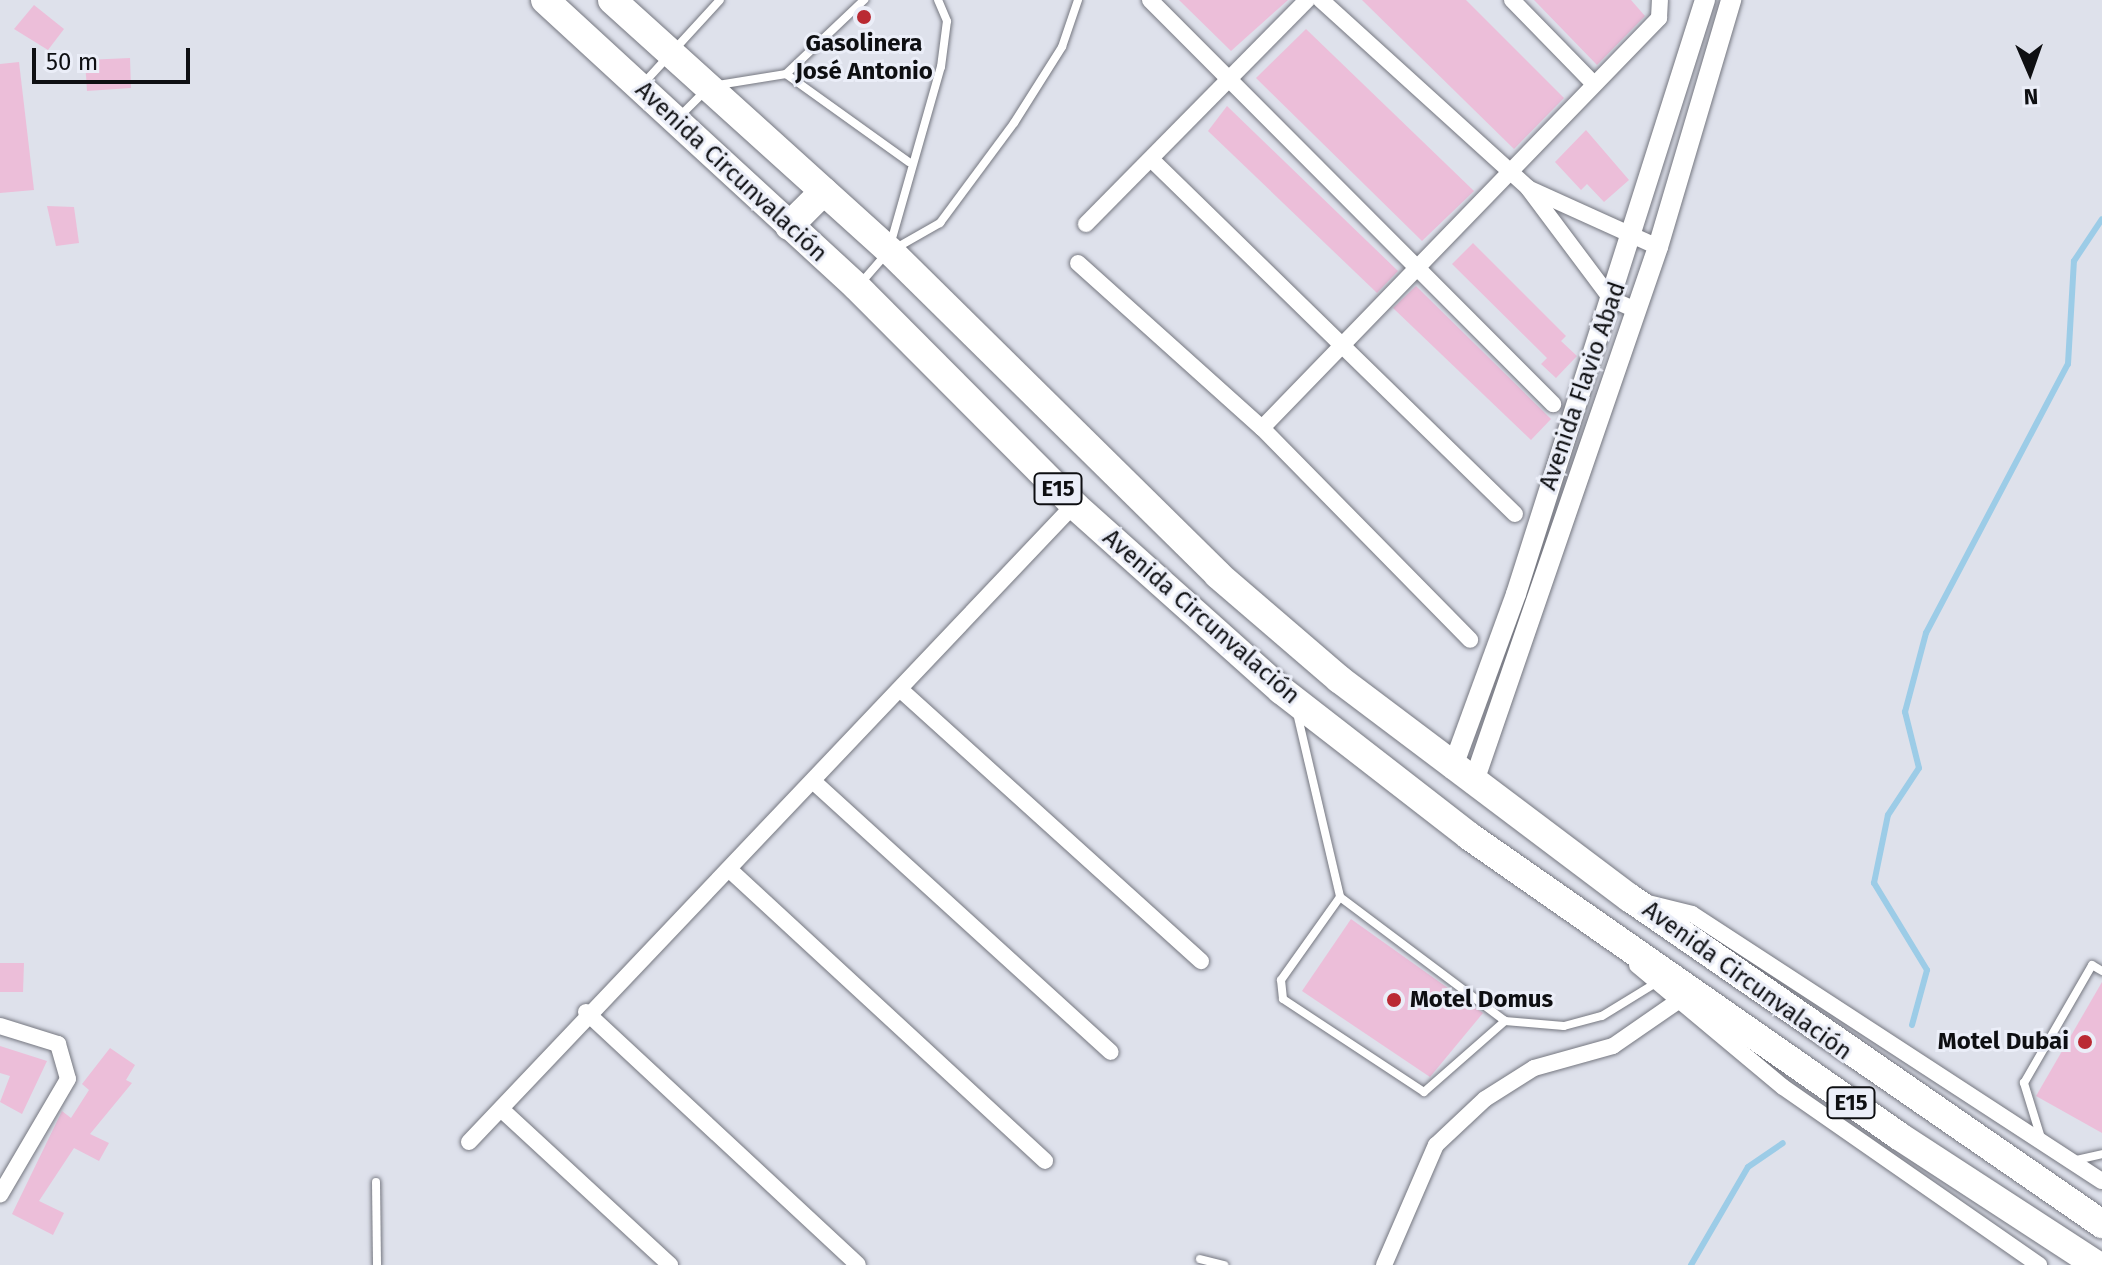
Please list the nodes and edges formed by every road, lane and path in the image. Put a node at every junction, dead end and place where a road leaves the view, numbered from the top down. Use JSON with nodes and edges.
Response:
{"nodes":[{"id":1,"x":545,"y":0,"type":"edge"},
{"id":2,"x":612,"y":0,"type":"edge"},
{"id":3,"x":720,"y":0,"type":"edge"},
{"id":4,"x":864,"y":0,"type":"edge"},
{"id":5,"x":938,"y":0,"type":"edge"},
{"id":6,"x":1078,"y":0,"type":"edge"},
{"id":7,"x":1150,"y":0,"type":"edge"},
{"id":8,"x":1307,"y":0,"type":"edge"},
{"id":9,"x":1321,"y":0,"type":"edge"},
{"id":10,"x":1512,"y":0,"type":"edge"},
{"id":11,"x":1660,"y":0,"type":"edge"},
{"id":12,"x":1705,"y":0,"type":"edge"},
{"id":13,"x":1731,"y":0,"type":"edge"},
{"id":14,"x":645,"y":31,"type":"junction"},
{"id":15,"x":670,"y":53,"type":"junction"},
{"id":16,"x":614,"y":62,"type":"junction"},
{"id":17,"x":786,"y":74,"type":"junction"},
{"id":18,"x":1229,"y":78,"type":"junction"},
{"id":19,"x":1594,"y":84,"type":"junction"},
{"id":20,"x":708,"y":87,"type":"junction"},
{"id":21,"x":639,"y":89,"type":"junction"},
{"id":22,"x":675,"y":121,"type":"junction"},
{"id":23,"x":1152,"y":160,"type":"junction"},
{"id":24,"x":909,"y":162,"type":"junction"},
{"id":25,"x":1510,"y":173,"type":"junction"},
{"id":26,"x":1528,"y":188,"type":"junction"},
{"id":27,"x":824,"y":191,"type":"junction"},
{"id":28,"x":1086,"y":224,"type":"dead end"},
{"id":29,"x":789,"y":226,"type":"junction"},
{"id":30,"x":1631,"y":230,"type":"junction"},
{"id":31,"x":1658,"y":247,"type":"junction"},
{"id":32,"x":890,"y":251,"type":"junction"},
{"id":33,"x":1078,"y":263,"type":"dead end"},
{"id":34,"x":1417,"y":269,"type":"junction"},
{"id":35,"x":857,"y":287,"type":"junction"},
{"id":36,"x":1611,"y":299,"type":"junction"},
{"id":37,"x":1636,"y":310,"type":"junction"},
{"id":38,"x":976,"y":340,"type":"junction"},
{"id":39,"x":1344,"y":346,"type":"junction"},
{"id":40,"x":942,"y":369,"type":"junction"},
{"id":41,"x":1553,"y":404,"type":"dead end"},
{"id":42,"x":1262,"y":428,"type":"junction"},
{"id":43,"x":1074,"y":505,"type":"junction"},
{"id":44,"x":1515,"y":514,"type":"dead end"},
{"id":45,"x":1470,"y":640,"type":"dead end"},
{"id":46,"x":1281,"y":690,"type":"junction"},
{"id":47,"x":902,"y":691,"type":"junction"},
{"id":48,"x":1462,"y":776,"type":"junction"},
{"id":49,"x":814,"y":782,"type":"junction"},
{"id":50,"x":732,"y":872,"type":"junction"},
{"id":51,"x":1340,"y":897,"type":"junction"},
{"id":52,"x":1630,"y":898,"type":"junction"},
{"id":53,"x":1610,"y":934,"type":"junction"},
{"id":54,"x":1201,"y":961,"type":"dead end"},
{"id":55,"x":2102,"y":971,"type":"edge"},
{"id":56,"x":1654,"y":984,"type":"junction"},
{"id":57,"x":1675,"y":1003,"type":"junction"},
{"id":58,"x":586,"y":1012,"type":"junction"},
{"id":59,"x":1505,"y":1021,"type":"junction"},
{"id":60,"x":0,"y":1026,"type":"edge"},
{"id":61,"x":1111,"y":1052,"type":"dead end"},
{"id":62,"x":501,"y":1109,"type":"junction"},
{"id":63,"x":469,"y":1142,"type":"dead end"},
{"id":64,"x":2043,"y":1143,"type":"junction"},
{"id":65,"x":2102,"y":1154,"type":"edge"},
{"id":66,"x":1045,"y":1161,"type":"dead end"},
{"id":67,"x":2071,"y":1161,"type":"junction"},
{"id":68,"x":2102,"y":1181,"type":"edge"},
{"id":69,"x":376,"y":1182,"type":"dead end"},
{"id":70,"x":0,"y":1195,"type":"edge"},
{"id":71,"x":2102,"y":1224,"type":"edge"},
{"id":72,"x":1200,"y":1259,"type":"dead end"},
{"id":73,"x":377,"y":1265,"type":"edge"},
{"id":74,"x":670,"y":1265,"type":"edge"},
{"id":75,"x":858,"y":1265,"type":"edge"},
{"id":76,"x":1224,"y":1265,"type":"edge"},
{"id":77,"x":1384,"y":1265,"type":"edge"},
{"id":78,"x":2039,"y":1265,"type":"edge"},
{"id":79,"x":2097,"y":1265,"type":"edge"}],
"edges":[{"from":1,"to":16,"type":"highway","name":"Avenida Circunvalación","number":"E15"},
{"from":2,"to":14,"type":"highway","name":"Avenida Circunvalación","number":"E15"},
{"from":3,"to":15,"type":"lane"},
{"from":4,"to":17,"type":"lane"},
{"from":5,"to":24,"type":"lane"},
{"from":6,"to":32,"type":"lane"},
{"from":7,"to":18,"type":"street"},
{"from":8,"to":18,"type":"street"},
{"from":9,"to":25,"type":"street"},
{"from":10,"to":19,"type":"street"},
{"from":11,"to":19,"type":"street"},
{"from":12,"to":30,"type":"street","name":"Avenida Flavio Abad"},
{"from":13,"to":31,"type":"street","name":"Avenida Flavio Abad"},
{"from":14,"to":15,"type":"highway","name":"Avenida Circunvalación","number":"E15"},
{"from":14,"to":16,"type":"highway"},
{"from":15,"to":20,"type":"highway","name":"Avenida Circunvalación","number":"E15"},
{"from":15,"to":21,"type":"lane"},
{"from":16,"to":21,"type":"highway","name":"Avenida Circunvalación","number":"E15"},
{"from":17,"to":20,"type":"lane"},
{"from":17,"to":24,"type":"lane"},
{"from":18,"to":23,"type":"street"},
{"from":18,"to":34,"type":"street"},
{"from":19,"to":25,"type":"street"},
{"from":20,"to":22,"type":"lane"},
{"from":20,"to":27,"type":"highway","name":"Avenida Circunvalación","number":"E15"},
{"from":21,"to":22,"type":"highway","name":"Avenida Circunvalación","number":"E15"},
{"from":22,"to":29,"type":"highway","name":"Avenida Circunvalación","number":"E15"},
{"from":23,"to":28,"type":"street"},
{"from":23,"to":39,"type":"street"},
{"from":24,"to":32,"type":"lane"},
{"from":25,"to":26,"type":"street"},
{"from":25,"to":34,"type":"street"},
{"from":26,"to":30,"type":"street"},
{"from":26,"to":36,"type":"street"},
{"from":27,"to":29,"type":"highway"},
{"from":27,"to":32,"type":"highway","name":"Avenida Circunvalación","number":"E15"},
{"from":29,"to":35,"type":"highway","name":"Avenida Circunvalación","number":"E15"},
{"from":30,"to":31,"type":"street"},
{"from":30,"to":36,"type":"street","name":"Avenida Flavio Abad"},
{"from":31,"to":37,"type":"street","name":"Avenida Flavio Abad"},
{"from":32,"to":35,"type":"lane"},
{"from":32,"to":38,"type":"highway","name":"Avenida Circunvalación","number":"E15"},
{"from":33,"to":42,"type":"street"},
{"from":34,"to":39,"type":"street"},
{"from":34,"to":41,"type":"street"},
{"from":35,"to":40,"type":"highway","name":"Avenida Circunvalación","number":"E15"},
{"from":36,"to":37,"type":"street"},
{"from":36,"to":48,"type":"street","name":"Avenida Flavio Abad"},
{"from":37,"to":48,"type":"street","name":"Avenida Flavio Abad"},
{"from":38,"to":40,"type":"highway"},
{"from":38,"to":48,"type":"highway","name":"Avenida Circunvalación","number":"E15"},
{"from":39,"to":42,"type":"street"},
{"from":39,"to":44,"type":"street"},
{"from":40,"to":43,"type":"highway","name":"Avenida Circunvalación","number":"E15"},
{"from":42,"to":45,"type":"street"},
{"from":43,"to":46,"type":"highway","name":"Avenida Circunvalación","number":"E15"},
{"from":43,"to":47,"type":"street"},
{"from":46,"to":51,"type":"lane"},
{"from":46,"to":53,"type":"highway","name":"Avenida Circunvalación","number":"E15"},
{"from":47,"to":49,"type":"street"},
{"from":47,"to":54,"type":"street"},
{"from":48,"to":52,"type":"highway","name":"Avenida Circunvalación","number":"E15"},
{"from":49,"to":50,"type":"street"},
{"from":49,"to":61,"type":"street"},
{"from":50,"to":58,"type":"street"},
{"from":50,"to":66,"type":"street"},
{"from":51,"to":59,"type":"lane"},
{"from":51,"to":59,"type":"lane"},
{"from":52,"to":64,"type":"street","name":"Avenida Circunvalación","number":"E15"},
{"from":52,"to":71,"type":"highway","name":"Avenida Circunvalación","number":"E15"},
{"from":53,"to":56,"type":"street","name":"Avenida Circunvalación","number":"E15"},
{"from":53,"to":79,"type":"highway","name":"Avenida Circunvalación","number":"E15"},
{"from":55,"to":64,"type":"lane"},
{"from":56,"to":57,"type":"street","name":"Avenida Circunvalación","number":"E15"},
{"from":56,"to":59,"type":"lane"},
{"from":57,"to":77,"type":"street"},
{"from":57,"to":78,"type":"street","name":"Avenida Circunvalación","number":"E15"},
{"from":58,"to":62,"type":"street"},
{"from":58,"to":75,"type":"street"},
{"from":60,"to":70,"type":"street"},
{"from":62,"to":63,"type":"street"},
{"from":62,"to":74,"type":"street"},
{"from":64,"to":67,"type":"street","name":"Avenida Circunvalación","number":"E15"},
{"from":65,"to":67,"type":"lane"},
{"from":67,"to":68,"type":"street","name":"Avenida Circunvalación","number":"E15"},
{"from":69,"to":73,"type":"lane"},
{"from":72,"to":76,"type":"lane"}]}
